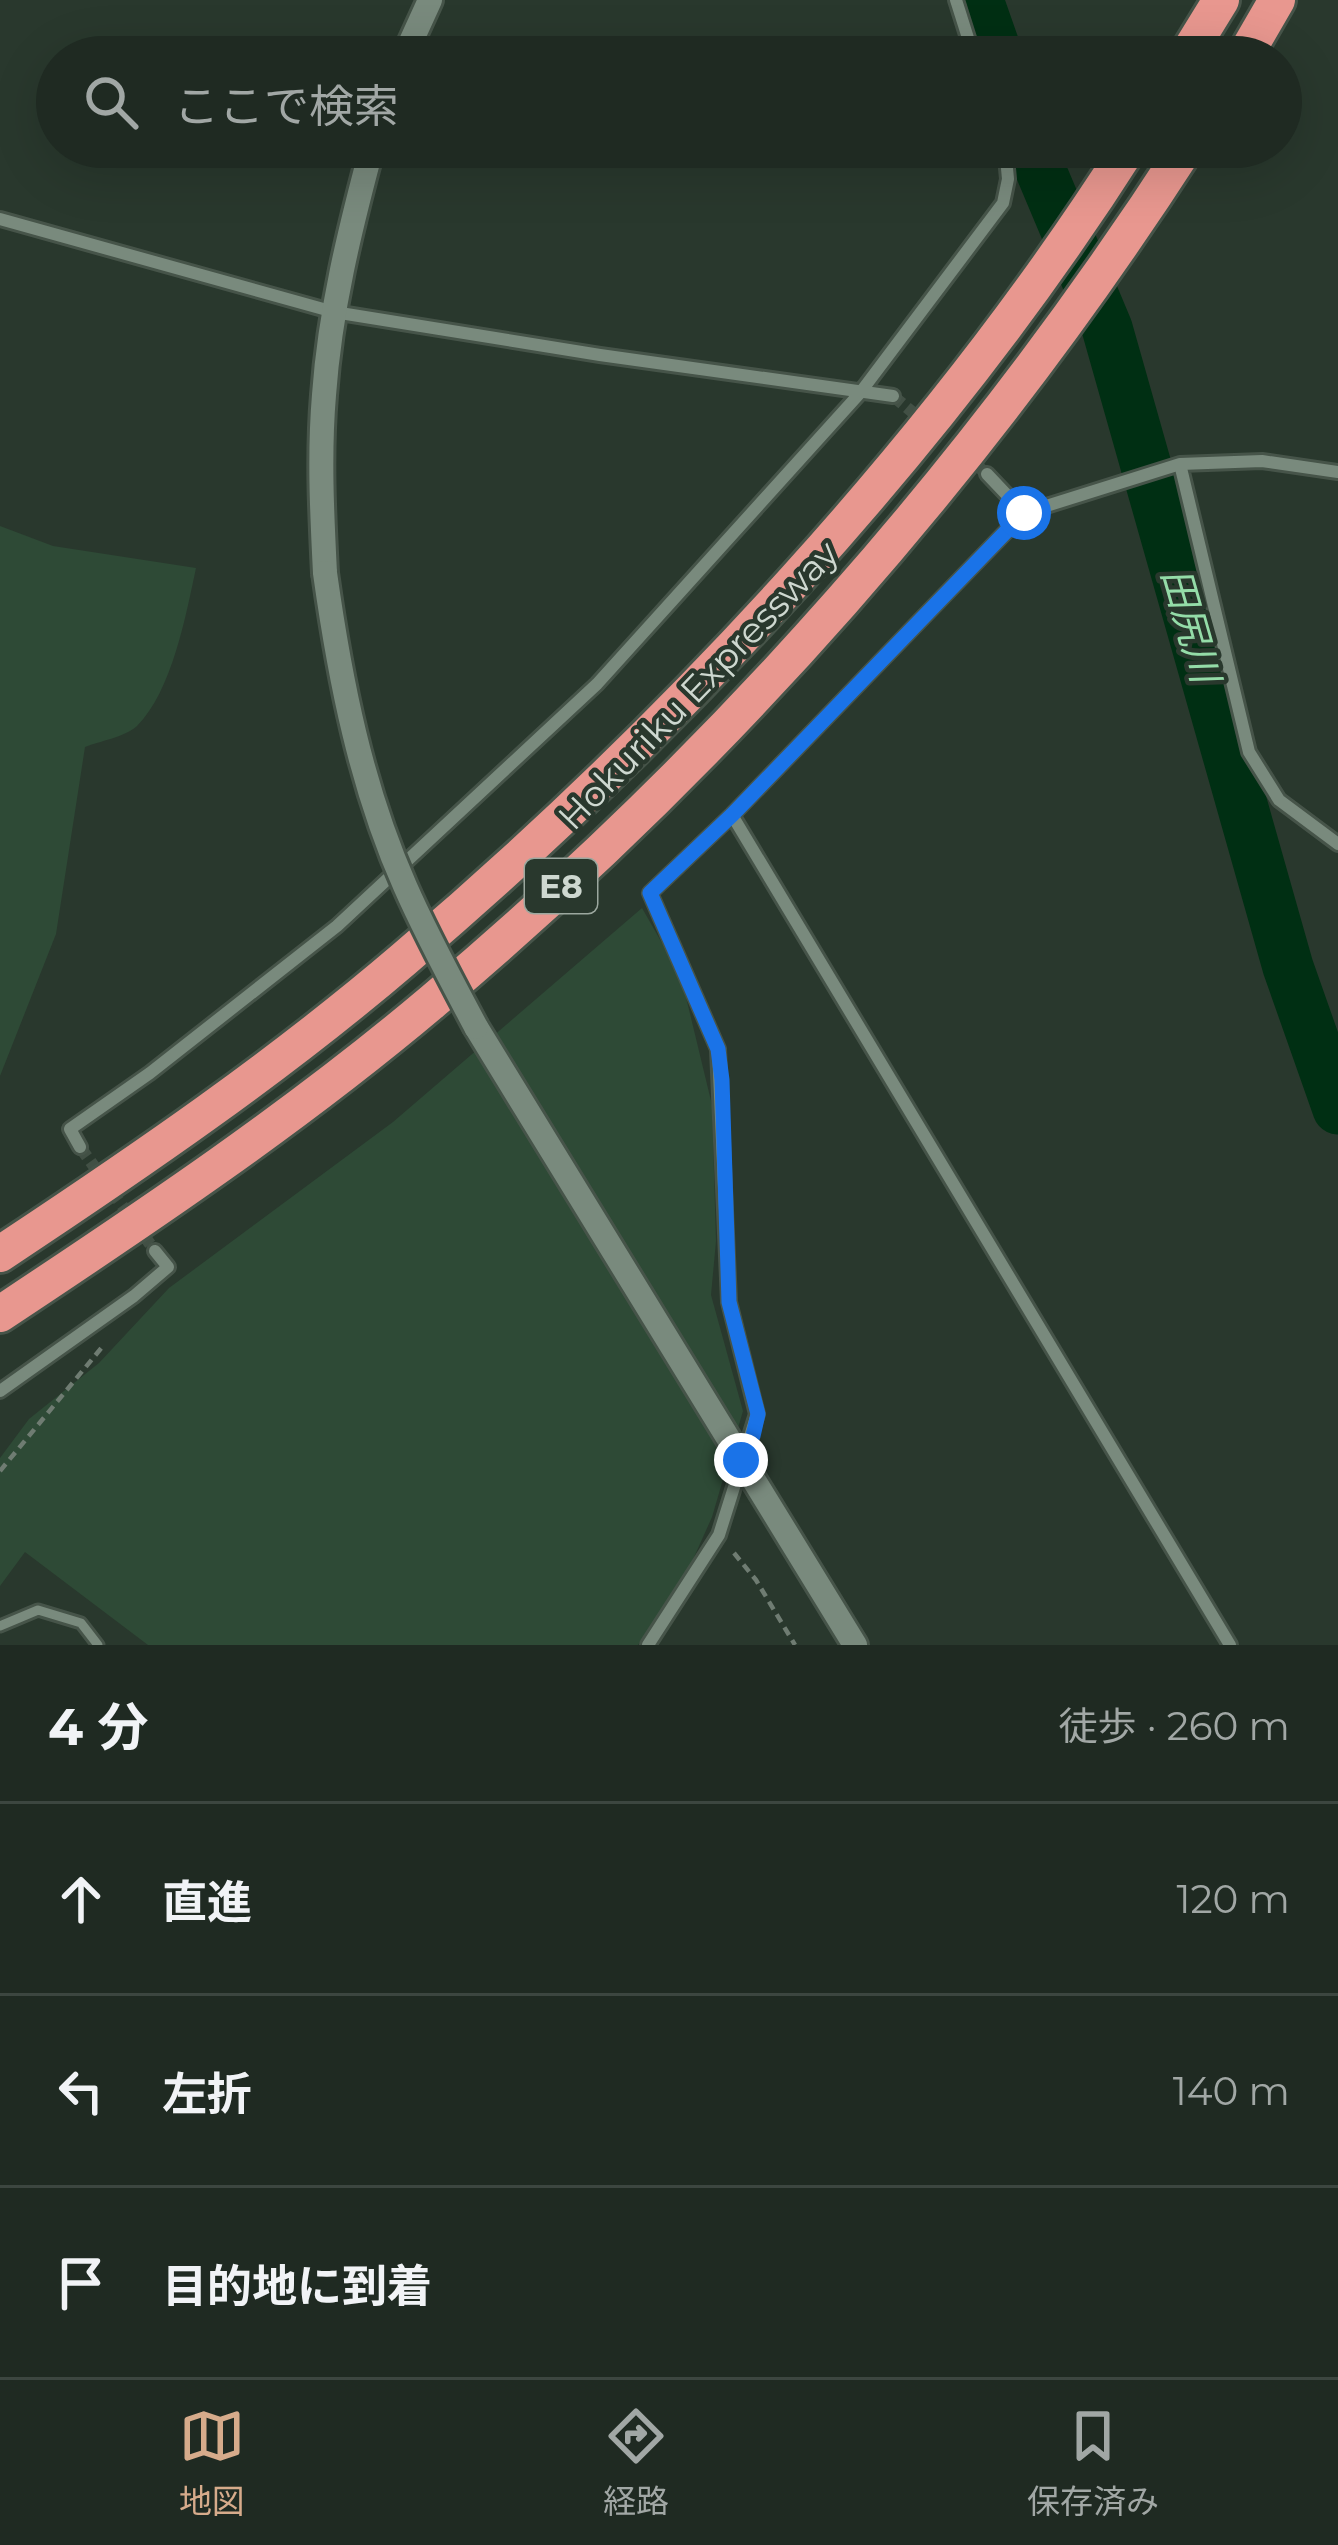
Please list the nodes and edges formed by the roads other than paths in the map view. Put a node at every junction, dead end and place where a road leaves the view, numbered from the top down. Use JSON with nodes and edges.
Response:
{"nodes":[{"id":1,"x":430,"y":0,"type":"edge"},
{"id":2,"x":956,"y":0,"type":"edge"},
{"id":3,"x":1221,"y":0,"type":"edge"},
{"id":4,"x":1277,"y":0,"type":"edge"},
{"id":5,"x":414,"y":36,"type":"edge"},
{"id":6,"x":967,"y":36,"type":"edge"},
{"id":7,"x":1199,"y":36,"type":"edge"},
{"id":8,"x":1256,"y":36,"type":"edge"},
{"id":9,"x":366,"y":168,"type":"edge"},
{"id":10,"x":1007,"y":168,"type":"edge"},
{"id":11,"x":1115,"y":168,"type":"edge"},
{"id":12,"x":1172,"y":168,"type":"edge"},
{"id":13,"x":0,"y":219,"type":"edge"},
{"id":14,"x":334,"y":312,"type":"junction"},
{"id":15,"x":860,"y":393,"type":"junction"},
{"id":16,"x":892,"y":396,"type":"tunnel mouth"},
{"id":17,"x":1175,"y":466,"type":"junction"},
{"id":18,"x":1338,"y":472,"type":"edge"},
{"id":19,"x":987,"y":474,"type":"tunnel mouth"},
{"id":20,"x":1024,"y":513,"type":"junction"},
{"id":21,"x":732,"y":815,"type":"junction"},
{"id":22,"x":1338,"y":844,"type":"edge"},
{"id":23,"x":80,"y":1147,"type":"dead end"},
{"id":24,"x":154,"y":1250,"type":"dead end"},
{"id":25,"x":0,"y":1254,"type":"edge"},
{"id":26,"x":0,"y":1314,"type":"edge"},
{"id":27,"x":0,"y":1391,"type":"edge"},
{"id":28,"x":741,"y":1460,"type":"junction"},
{"id":29,"x":0,"y":1626,"type":"edge"},
{"id":30,"x":98,"y":1645,"type":"edge"},
{"id":31,"x":648,"y":1645,"type":"edge"},
{"id":32,"x":856,"y":1645,"type":"edge"},
{"id":33,"x":1230,"y":1645,"type":"edge"}],
"edges":[{"from":1,"to":5,"type":"street"},
{"from":2,"to":6,"type":"street"},
{"from":3,"to":7,"type":"highway"},
{"from":4,"to":8,"type":"highway"},
{"from":9,"to":14,"type":"street"},
{"from":10,"to":15,"type":"street"},
{"from":11,"to":25,"type":"highway","name":"Hokuriku Expressway","number":"E8"},
{"from":12,"to":26,"type":"highway","name":"Hokuriku Expressway","number":"E8"},
{"from":13,"to":14,"type":"street"},
{"from":14,"to":15,"type":"street"},
{"from":14,"to":28,"type":"street","bridge":true},
{"from":15,"to":16,"type":"street"},
{"from":15,"to":23,"type":"street"},
{"from":17,"to":18,"type":"street"},
{"from":17,"to":20,"type":"street"},
{"from":17,"to":22,"type":"street"},
{"from":19,"to":20,"type":"street"},
{"from":20,"to":21,"type":"street"},
{"from":21,"to":28,"type":"street"},
{"from":21,"to":33,"type":"street"},
{"from":24,"to":27,"type":"street"},
{"from":28,"to":31,"type":"street"},
{"from":28,"to":32,"type":"street"},
{"from":29,"to":30,"type":"lane"}]}
